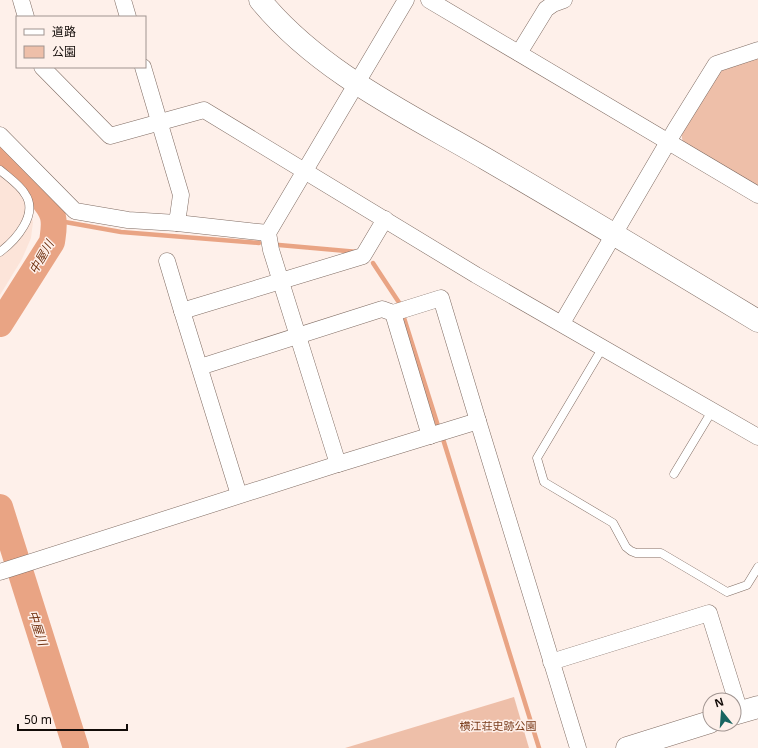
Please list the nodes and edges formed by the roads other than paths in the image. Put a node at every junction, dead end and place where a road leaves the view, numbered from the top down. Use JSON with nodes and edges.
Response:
{"nodes":[{"id":1,"x":21,"y":0,"type":"edge"},
{"id":2,"x":123,"y":0,"type":"edge"},
{"id":3,"x":260,"y":0,"type":"edge"},
{"id":4,"x":406,"y":0,"type":"edge"},
{"id":5,"x":428,"y":0,"type":"edge"},
{"id":6,"x":564,"y":0,"type":"edge"},
{"id":7,"x":26,"y":16,"type":"edge"},
{"id":8,"x":128,"y":16,"type":"edge"},
{"id":9,"x":758,"y":50,"type":"edge"},
{"id":10,"x":519,"y":53,"type":"junction"},
{"id":11,"x":43,"y":68,"type":"edge"},
{"id":12,"x":143,"y":68,"type":"edge"},
{"id":13,"x":358,"y":84,"type":"junction"},
{"id":14,"x":160,"y":123,"type":"junction"},
{"id":15,"x":0,"y":135,"type":"edge"},
{"id":16,"x":668,"y":141,"type":"junction"},
{"id":17,"x":0,"y":170,"type":"edge"},
{"id":18,"x":306,"y":170,"type":"junction"},
{"id":19,"x":758,"y":195,"type":"edge"},
{"id":20,"x":385,"y":219,"type":"junction"},
{"id":21,"x":177,"y":223,"type":"junction"},
{"id":22,"x":268,"y":233,"type":"junction"},
{"id":23,"x":615,"y":234,"type":"junction"},
{"id":24,"x":0,"y":252,"type":"edge"},
{"id":25,"x":167,"y":261,"type":"dead end"},
{"id":26,"x":280,"y":280,"type":"junction"},
{"id":27,"x":182,"y":311,"type":"junction"},
{"id":28,"x":393,"y":313,"type":"junction"},
{"id":29,"x":758,"y":321,"type":"edge"},
{"id":30,"x":562,"y":323,"type":"junction"},
{"id":31,"x":298,"y":336,"type":"junction"},
{"id":32,"x":603,"y":347,"type":"junction"},
{"id":33,"x":200,"y":367,"type":"junction"},
{"id":34,"x":712,"y":411,"type":"junction"},
{"id":35,"x":478,"y":421,"type":"junction"},
{"id":36,"x":430,"y":436,"type":"junction"},
{"id":37,"x":758,"y":437,"type":"edge"},
{"id":38,"x":338,"y":464,"type":"junction"},
{"id":39,"x":674,"y":474,"type":"dead end"},
{"id":40,"x":239,"y":495,"type":"junction"},
{"id":41,"x":14,"y":567,"type":"edge"},
{"id":42,"x":758,"y":567,"type":"edge"},
{"id":43,"x":551,"y":662,"type":"junction"},
{"id":44,"x":744,"y":711,"type":"edge"},
{"id":45,"x":702,"y":725,"type":"edge"},
{"id":46,"x":639,"y":746,"type":"edge"},
{"id":47,"x":578,"y":748,"type":"edge"}],
"edges":[{"from":1,"to":7,"type":"street"},
{"from":2,"to":8,"type":"street"},
{"from":3,"to":13,"type":"street"},
{"from":4,"to":13,"type":"street"},
{"from":5,"to":10,"type":"street"},
{"from":6,"to":10,"type":"street"},
{"from":9,"to":16,"type":"street"},
{"from":10,"to":16,"type":"street"},
{"from":11,"to":14,"type":"street"},
{"from":12,"to":14,"type":"street"},
{"from":13,"to":18,"type":"street"},
{"from":13,"to":23,"type":"street"},
{"from":14,"to":18,"type":"street"},
{"from":14,"to":21,"type":"street"},
{"from":15,"to":21,"type":"street"},
{"from":16,"to":19,"type":"street"},
{"from":16,"to":23,"type":"street"},
{"from":17,"to":24,"type":"lane"},
{"from":18,"to":20,"type":"street"},
{"from":18,"to":22,"type":"street"},
{"from":20,"to":26,"type":"street"},
{"from":20,"to":30,"type":"street"},
{"from":21,"to":22,"type":"street"},
{"from":22,"to":26,"type":"street"},
{"from":23,"to":29,"type":"street"},
{"from":23,"to":30,"type":"street"},
{"from":25,"to":27,"type":"street"},
{"from":26,"to":27,"type":"street"},
{"from":26,"to":31,"type":"street"},
{"from":27,"to":33,"type":"street"},
{"from":28,"to":31,"type":"street"},
{"from":28,"to":35,"type":"street"},
{"from":28,"to":36,"type":"street"},
{"from":30,"to":32,"type":"street"},
{"from":31,"to":33,"type":"street"},
{"from":31,"to":38,"type":"street"},
{"from":32,"to":34,"type":"street"},
{"from":32,"to":42,"type":"lane"},
{"from":33,"to":40,"type":"street"},
{"from":34,"to":37,"type":"street"},
{"from":34,"to":39,"type":"lane"},
{"from":35,"to":36,"type":"street"},
{"from":35,"to":43,"type":"street"},
{"from":36,"to":38,"type":"street"},
{"from":38,"to":40,"type":"street"},
{"from":40,"to":41,"type":"street"},
{"from":43,"to":44,"type":"street"},
{"from":43,"to":47,"type":"street"},
{"from":45,"to":46,"type":"street"}]}
